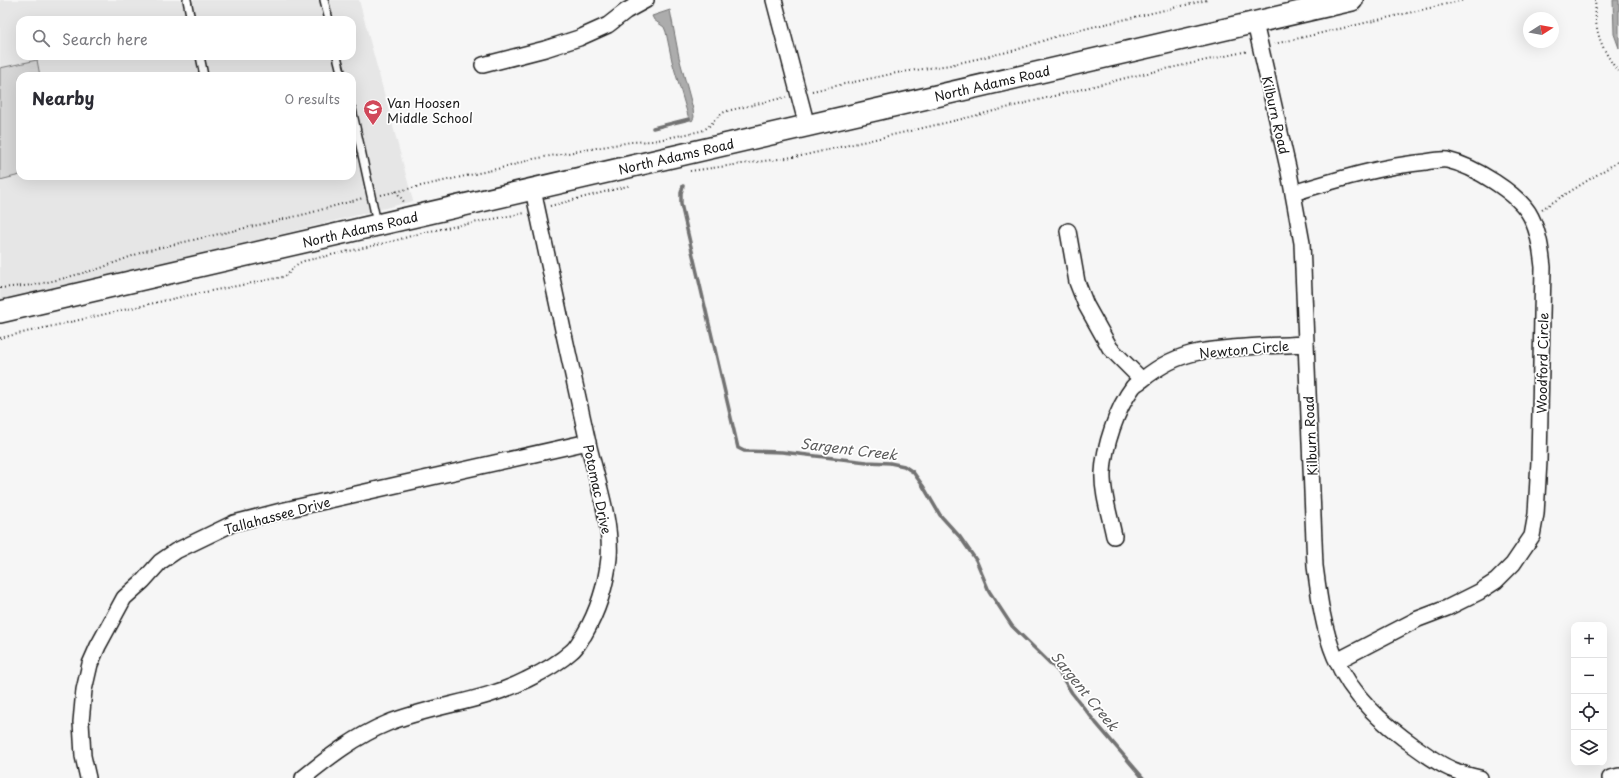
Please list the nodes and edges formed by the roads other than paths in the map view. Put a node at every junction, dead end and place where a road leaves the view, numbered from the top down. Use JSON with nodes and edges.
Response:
{"nodes":[{"id":1,"x":187,"y":0,"type":"edge"},
{"id":2,"x":324,"y":0,"type":"edge"},
{"id":3,"x":646,"y":0,"type":"edge"},
{"id":4,"x":774,"y":0,"type":"edge"},
{"id":5,"x":1352,"y":0,"type":"edge"},
{"id":6,"x":190,"y":16,"type":"edge"},
{"id":7,"x":328,"y":16,"type":"edge"},
{"id":8,"x":1255,"y":23,"type":"junction"},
{"id":9,"x":201,"y":60,"type":"edge"},
{"id":10,"x":338,"y":60,"type":"edge"},
{"id":11,"x":483,"y":65,"type":"dead end"},
{"id":12,"x":203,"y":72,"type":"edge"},
{"id":13,"x":341,"y":72,"type":"edge"},
{"id":14,"x":807,"y":126,"type":"junction"},
{"id":15,"x":356,"y":136,"type":"edge"},
{"id":16,"x":532,"y":190,"type":"junction"},
{"id":17,"x":1293,"y":193,"type":"junction"},
{"id":18,"x":377,"y":225,"type":"junction"},
{"id":19,"x":1068,"y":231,"type":"dead end"},
{"id":20,"x":0,"y":312,"type":"edge"},
{"id":21,"x":1306,"y":344,"type":"junction"},
{"id":22,"x":1142,"y":380,"type":"junction"},
{"id":23,"x":588,"y":442,"type":"junction"},
{"id":24,"x":1114,"y":536,"type":"dead end"},
{"id":25,"x":1337,"y":661,"type":"junction"},
{"id":26,"x":1619,"y":776,"type":"edge"},
{"id":27,"x":88,"y":778,"type":"edge"},
{"id":28,"x":302,"y":778,"type":"edge"},
{"id":29,"x":1480,"y":778,"type":"edge"},
{"id":30,"x":1610,"y":778,"type":"edge"}],
"edges":[{"from":1,"to":6,"type":"lane"},
{"from":2,"to":7,"type":"lane"},
{"from":3,"to":11,"type":"street"},
{"from":4,"to":14,"type":"street"},
{"from":5,"to":8,"type":"main road","name":"North Adams Road"},
{"from":8,"to":14,"type":"main road","name":"North Adams Road"},
{"from":8,"to":17,"type":"street","name":"Kilburn Road"},
{"from":9,"to":12,"type":"lane"},
{"from":10,"to":13,"type":"lane"},
{"from":14,"to":16,"type":"main road","name":"North Adams Road"},
{"from":15,"to":18,"type":"lane"},
{"from":16,"to":18,"type":"main road","name":"North Adams Road"},
{"from":16,"to":23,"type":"street","name":"Potomac Drive"},
{"from":17,"to":21,"type":"street","name":"Kilburn Road"},
{"from":17,"to":25,"type":"street","name":"Woodford Circle"},
{"from":18,"to":20,"type":"main road","name":"North Adams Road"},
{"from":19,"to":22,"type":"street"},
{"from":21,"to":22,"type":"street","name":"Newton Circle"},
{"from":21,"to":25,"type":"street","name":"Kilburn Road"},
{"from":22,"to":24,"type":"street","name":"Newton Circle"},
{"from":23,"to":27,"type":"street","name":"Tallahassee Drive"},
{"from":23,"to":28,"type":"street","name":"Potomac Drive"},
{"from":25,"to":29,"type":"street","name":"Kilburn Road"},
{"from":26,"to":30,"type":"street"}]}
